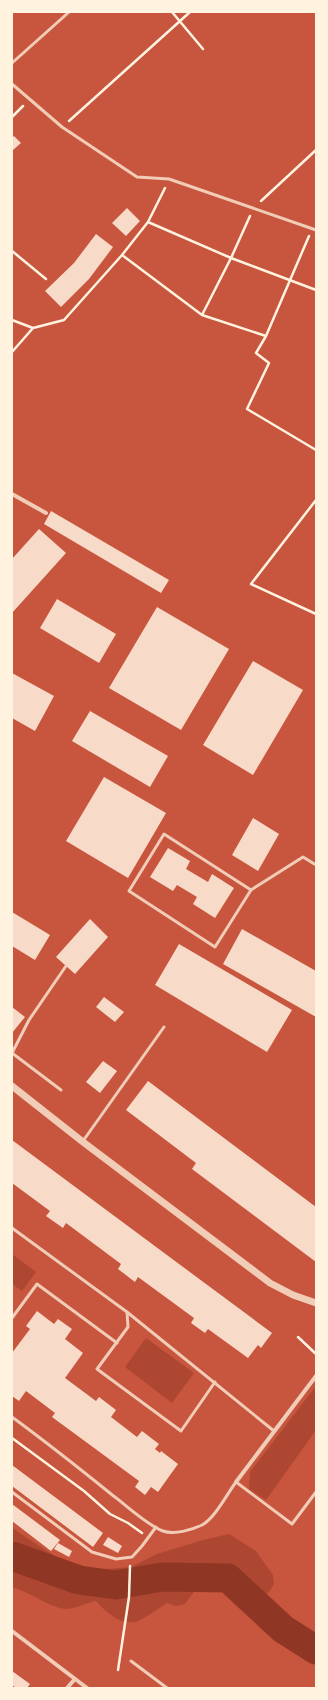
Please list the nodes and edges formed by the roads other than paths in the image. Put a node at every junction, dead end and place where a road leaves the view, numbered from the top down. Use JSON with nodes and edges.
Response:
{"nodes":[{"id":1,"x":69,"y":12,"type":"edge"},
{"id":2,"x":12,"y":63,"type":"edge"},
{"id":3,"x":12,"y":84,"type":"edge"},
{"id":4,"x":314,"y":229,"type":"edge"},
{"id":5,"x":12,"y":494,"type":"edge"},
{"id":6,"x":46,"y":512,"type":"dead end"},
{"id":7,"x":316,"y":865,"type":"edge"},
{"id":8,"x":251,"y":890,"type":"junction"},
{"id":9,"x":66,"y":966,"type":"dead end"},
{"id":10,"x":164,"y":1027,"type":"dead end"},
{"id":11,"x":12,"y":1053,"type":"edge"},
{"id":12,"x":12,"y":1086,"type":"edge"},
{"id":13,"x":61,"y":1090,"type":"dead end"},
{"id":14,"x":83,"y":1142,"type":"junction"},
{"id":15,"x":12,"y":1228,"type":"edge"},
{"id":16,"x":316,"y":1303,"type":"edge"},
{"id":17,"x":127,"y":1312,"type":"junction"},
{"id":18,"x":12,"y":1318,"type":"edge"},
{"id":19,"x":117,"y":1343,"type":"junction"},
{"id":20,"x":316,"y":1376,"type":"edge"},
{"id":21,"x":215,"y":1382,"type":"junction"},
{"id":22,"x":12,"y":1417,"type":"edge"},
{"id":23,"x":274,"y":1431,"type":"junction"},
{"id":24,"x":236,"y":1482,"type":"junction"},
{"id":25,"x":12,"y":1492,"type":"edge"},
{"id":26,"x":316,"y":1492,"type":"edge"},
{"id":27,"x":156,"y":1528,"type":"junction"},
{"id":28,"x":12,"y":1631,"type":"edge"},
{"id":29,"x":131,"y":1661,"type":"dead end"},
{"id":30,"x":75,"y":1679,"type":"junction"},
{"id":31,"x":67,"y":1688,"type":"edge"},
{"id":32,"x":87,"y":1688,"type":"edge"},
{"id":33,"x":167,"y":1688,"type":"edge"}],
"edges":[{"from":1,"to":2,"type":"lane"},
{"from":3,"to":4,"type":"lane"},
{"from":5,"to":6,"type":"street"},
{"from":7,"to":8,"type":"lane"},
{"from":8,"to":8,"type":"lane"},
{"from":9,"to":11,"type":"lane"},
{"from":10,"to":14,"type":"lane"},
{"from":11,"to":13,"type":"lane"},
{"from":12,"to":14,"type":"street"},
{"from":14,"to":16,"type":"street"},
{"from":15,"to":17,"type":"lane"},
{"from":17,"to":19,"type":"lane"},
{"from":17,"to":21,"type":"lane"},
{"from":18,"to":19,"type":"lane"},
{"from":19,"to":21,"type":"lane"},
{"from":20,"to":23,"type":"street"},
{"from":21,"to":23,"type":"lane"},
{"from":22,"to":27,"type":"lane"},
{"from":23,"to":24,"type":"street"},
{"from":24,"to":26,"type":"lane"},
{"from":24,"to":27,"type":"lane"},
{"from":25,"to":27,"type":"lane"},
{"from":28,"to":30,"type":"street"},
{"from":29,"to":33,"type":"lane"},
{"from":30,"to":31,"type":"street"},
{"from":30,"to":32,"type":"street"}]}
